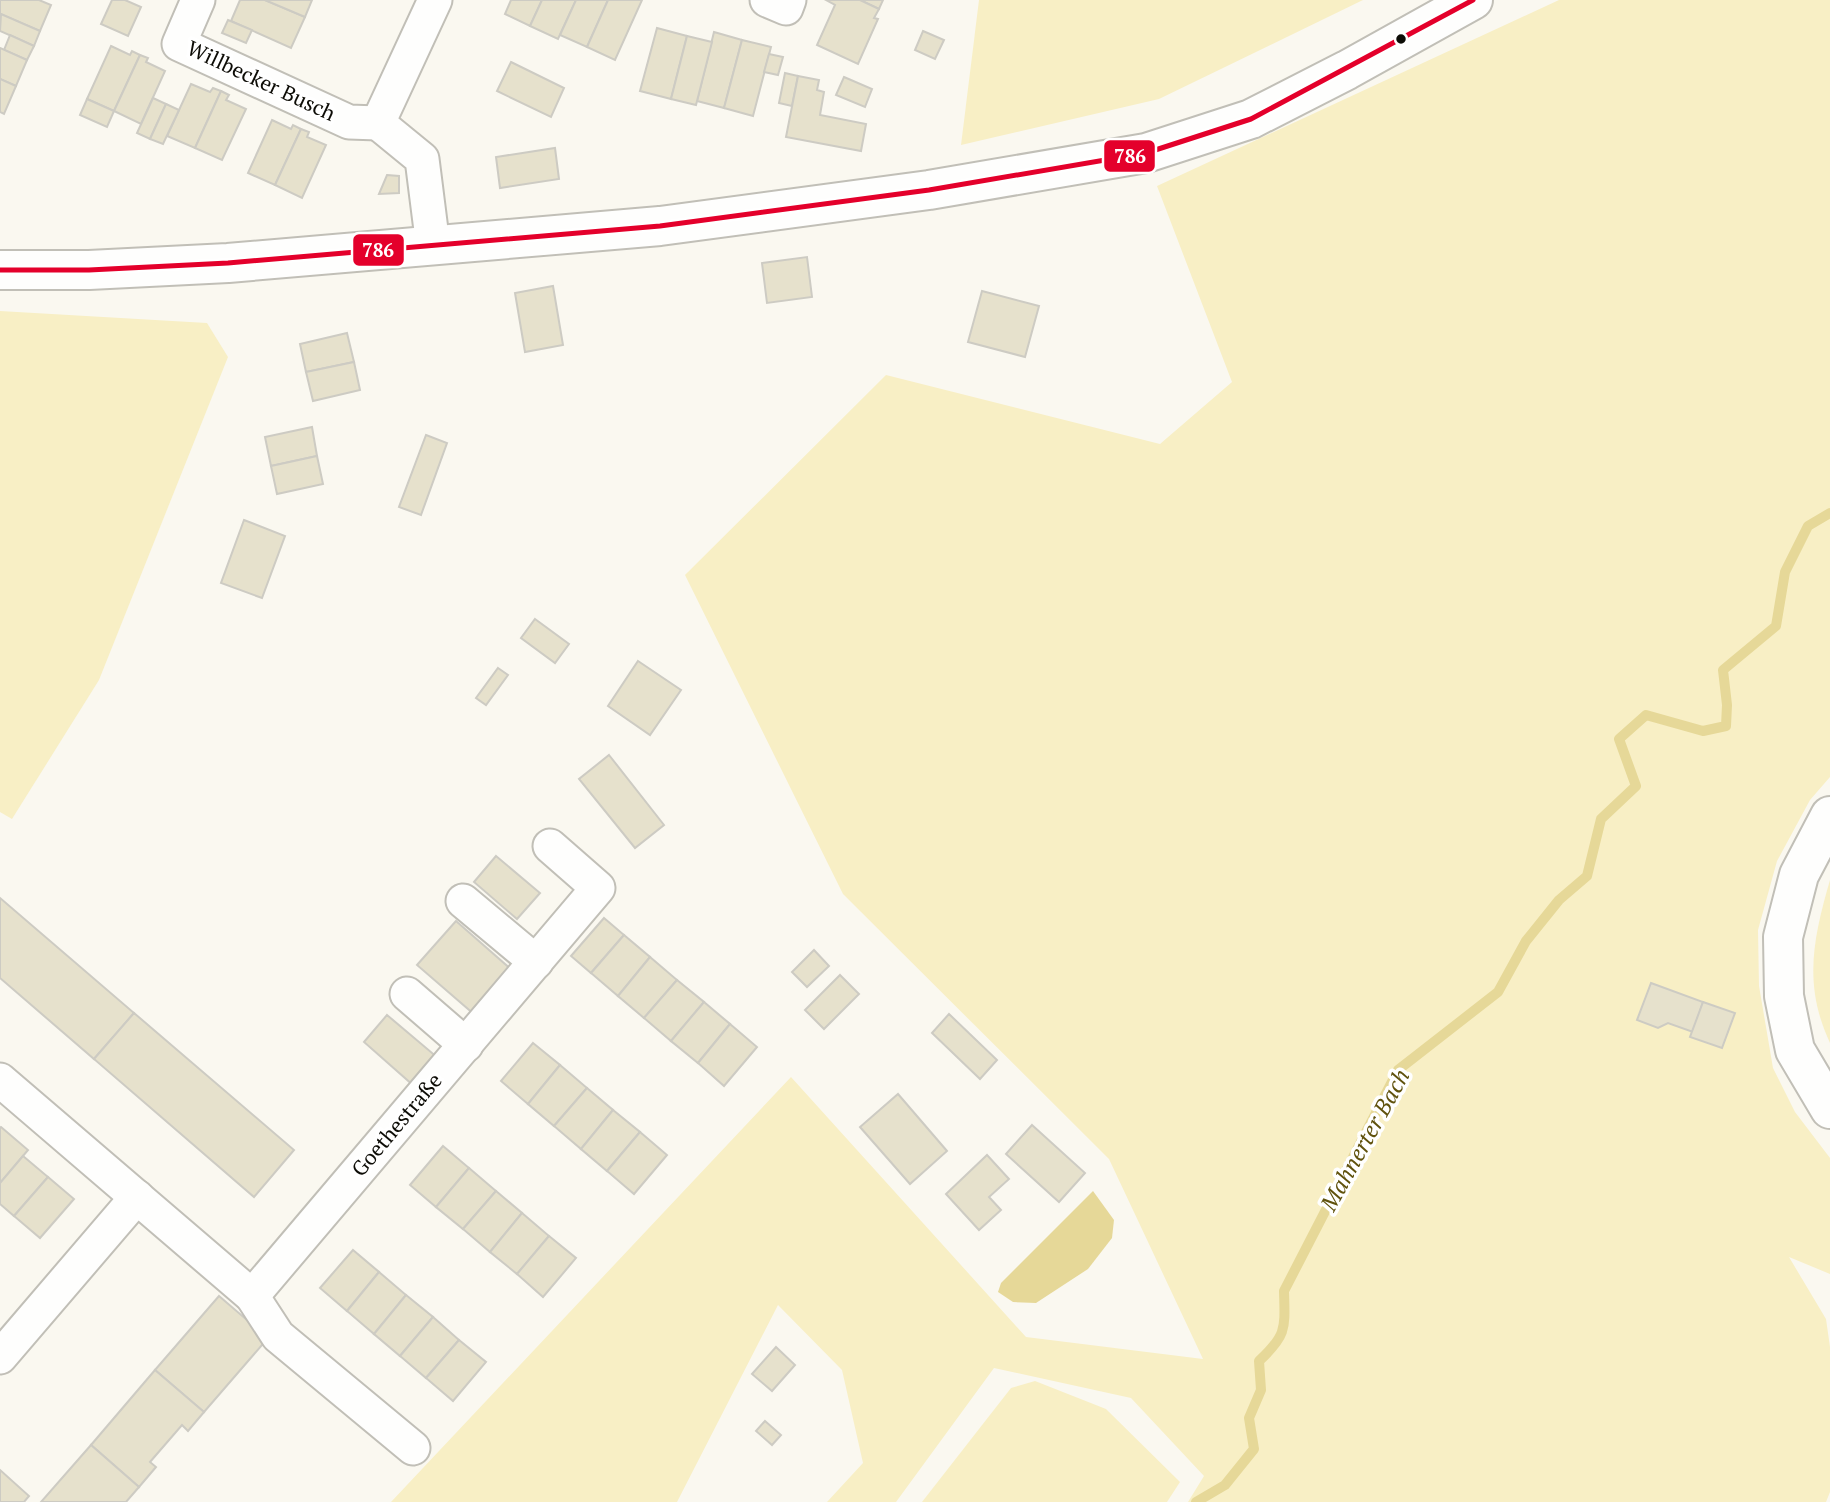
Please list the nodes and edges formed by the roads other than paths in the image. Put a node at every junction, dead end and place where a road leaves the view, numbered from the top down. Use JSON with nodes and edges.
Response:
{"nodes":[{"id":1,"x":435,"y":0,"type":"edge"},
{"id":2,"x":767,"y":0,"type":"edge"},
{"id":3,"x":789,"y":0,"type":"edge"},
{"id":4,"x":1473,"y":0,"type":"edge"},
{"id":5,"x":189,"y":3,"type":"edge"},
{"id":6,"x":378,"y":123,"type":"junction"},
{"id":7,"x":433,"y":246,"type":"junction"},
{"id":8,"x":0,"y":270,"type":"edge"},
{"id":9,"x":1830,"y":816,"type":"edge"},
{"id":10,"x":550,"y":846,"type":"dead end"},
{"id":11,"x":463,"y":901,"type":"dead end"},
{"id":12,"x":536,"y":962,"type":"junction"},
{"id":13,"x":407,"y":994,"type":"dead end"},
{"id":14,"x":466,"y":1045,"type":"junction"},
{"id":15,"x":0,"y":1080,"type":"edge"},
{"id":16,"x":1830,"y":1109,"type":"edge"},
{"id":17,"x":137,"y":1197,"type":"junction"},
{"id":18,"x":252,"y":1296,"type":"junction"},
{"id":19,"x":0,"y":1357,"type":"edge"},
{"id":20,"x":413,"y":1448,"type":"dead end"}],
"edges":[{"from":1,"to":6,"type":"street"},
{"from":2,"to":3,"type":"street"},
{"from":4,"to":7,"type":"main road"},
{"from":5,"to":6,"type":"street","name":"Willbecker Busch"},
{"from":6,"to":7,"type":"street"},
{"from":7,"to":8,"type":"main road"},
{"from":9,"to":16,"type":"main road"},
{"from":10,"to":12,"type":"street","name":"Goethestraße"},
{"from":11,"to":12,"type":"street"},
{"from":12,"to":14,"type":"street","name":"Goethestraße"},
{"from":13,"to":14,"type":"street"},
{"from":14,"to":18,"type":"street","name":"Goethestraße"},
{"from":15,"to":17,"type":"street"},
{"from":17,"to":18,"type":"street"},
{"from":17,"to":19,"type":"street"},
{"from":18,"to":20,"type":"street"}]}
